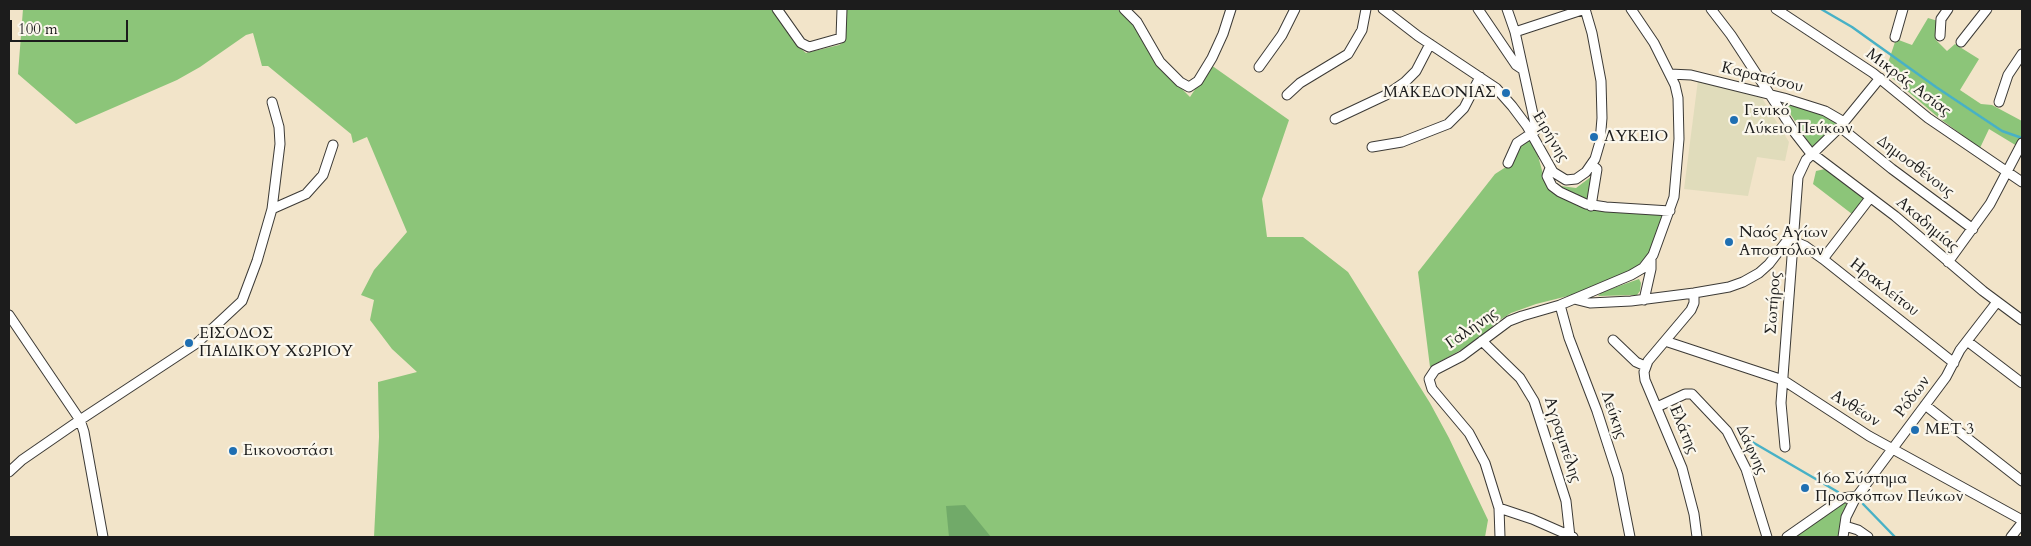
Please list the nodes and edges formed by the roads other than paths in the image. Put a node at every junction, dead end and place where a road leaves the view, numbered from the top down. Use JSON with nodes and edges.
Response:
{"nodes":[{"id":1,"x":777,"y":9,"type":"edge"},
{"id":2,"x":842,"y":9,"type":"edge"},
{"id":3,"x":1124,"y":9,"type":"edge"},
{"id":4,"x":1231,"y":9,"type":"edge"},
{"id":5,"x":1295,"y":9,"type":"edge"},
{"id":6,"x":1366,"y":9,"type":"edge"},
{"id":7,"x":1383,"y":9,"type":"edge"},
{"id":8,"x":1478,"y":9,"type":"edge"},
{"id":9,"x":1507,"y":9,"type":"edge"},
{"id":10,"x":1584,"y":9,"type":"edge"},
{"id":11,"x":1631,"y":9,"type":"edge"},
{"id":12,"x":1711,"y":9,"type":"edge"},
{"id":13,"x":1776,"y":9,"type":"edge"},
{"id":14,"x":1903,"y":9,"type":"edge"},
{"id":15,"x":1948,"y":9,"type":"edge"},
{"id":16,"x":1987,"y":9,"type":"edge"},
{"id":17,"x":1515,"y":32,"type":"junction"},
{"id":18,"x":1940,"y":36,"type":"dead end"},
{"id":19,"x":1895,"y":38,"type":"dead end"},
{"id":20,"x":1962,"y":42,"type":"dead end"},
{"id":21,"x":1430,"y":44,"type":"junction"},
{"id":22,"x":2022,"y":54,"type":"edge"},
{"id":23,"x":1259,"y":67,"type":"dead end"},
{"id":24,"x":1522,"y":69,"type":"junction"},
{"id":25,"x":1670,"y":74,"type":"junction"},
{"id":26,"x":1480,"y":77,"type":"junction"},
{"id":27,"x":1880,"y":78,"type":"junction"},
{"id":28,"x":1287,"y":95,"type":"dead end"},
{"id":29,"x":1770,"y":95,"type":"junction"},
{"id":30,"x":272,"y":102,"type":"dead end"},
{"id":31,"x":1999,"y":102,"type":"dead end"},
{"id":32,"x":1335,"y":119,"type":"dead end"},
{"id":33,"x":1842,"y":124,"type":"junction"},
{"id":34,"x":1532,"y":133,"type":"junction"},
{"id":35,"x":2022,"y":144,"type":"edge"},
{"id":36,"x":333,"y":146,"type":"dead end"},
{"id":37,"x":1372,"y":147,"type":"dead end"},
{"id":38,"x":1813,"y":154,"type":"junction"},
{"id":39,"x":1508,"y":163,"type":"dead end"},
{"id":40,"x":1592,"y":165,"type":"junction"},
{"id":41,"x":1550,"y":168,"type":"junction"},
{"id":42,"x":2008,"y":173,"type":"junction"},
{"id":43,"x":2022,"y":182,"type":"edge"},
{"id":44,"x":1870,"y":198,"type":"junction"},
{"id":45,"x":1591,"y":206,"type":"junction"},
{"id":46,"x":272,"y":209,"type":"junction"},
{"id":47,"x":1670,"y":211,"type":"junction"},
{"id":48,"x":1973,"y":229,"type":"junction"},
{"id":49,"x":1793,"y":241,"type":"junction"},
{"id":50,"x":1823,"y":259,"type":"junction"},
{"id":51,"x":1650,"y":260,"type":"junction"},
{"id":52,"x":1948,"y":262,"type":"junction"},
{"id":53,"x":1694,"y":293,"type":"junction"},
{"id":54,"x":1574,"y":299,"type":"junction"},
{"id":55,"x":1644,"y":300,"type":"junction"},
{"id":56,"x":1997,"y":302,"type":"junction"},
{"id":57,"x":1560,"y":305,"type":"junction"},
{"id":58,"x":9,"y":315,"type":"edge"},
{"id":59,"x":2022,"y":320,"type":"edge"},
{"id":60,"x":1613,"y":340,"type":"dead end"},
{"id":61,"x":1482,"y":341,"type":"junction"},
{"id":62,"x":1665,"y":341,"type":"junction"},
{"id":63,"x":1967,"y":341,"type":"junction"},
{"id":64,"x":1954,"y":363,"type":"junction"},
{"id":65,"x":1645,"y":366,"type":"junction"},
{"id":66,"x":1783,"y":380,"type":"junction"},
{"id":67,"x":2022,"y":384,"type":"edge"},
{"id":68,"x":1925,"y":405,"type":"junction"},
{"id":69,"x":1657,"y":407,"type":"junction"},
{"id":70,"x":80,"y":420,"type":"junction"},
{"id":71,"x":1784,"y":447,"type":"dead end"},
{"id":72,"x":1892,"y":449,"type":"junction"},
{"id":73,"x":9,"y":472,"type":"edge"},
{"id":74,"x":2022,"y":481,"type":"edge"},
{"id":75,"x":1857,"y":496,"type":"junction"},
{"id":76,"x":1499,"y":508,"type":"junction"},
{"id":77,"x":2022,"y":522,"type":"edge"},
{"id":78,"x":1845,"y":526,"type":"junction"},
{"id":79,"x":103,"y":537,"type":"edge"},
{"id":80,"x":1500,"y":537,"type":"edge"},
{"id":81,"x":1571,"y":537,"type":"edge"},
{"id":82,"x":1630,"y":537,"type":"edge"},
{"id":83,"x":1697,"y":537,"type":"edge"},
{"id":84,"x":1767,"y":537,"type":"edge"},
{"id":85,"x":1787,"y":537,"type":"edge"},
{"id":86,"x":1843,"y":537,"type":"edge"},
{"id":87,"x":1868,"y":537,"type":"edge"},
{"id":88,"x":2011,"y":537,"type":"edge"}],
"edges":[{"from":1,"to":2,"type":"street"},
{"from":3,"to":4,"type":"street"},
{"from":5,"to":23,"type":"street"},
{"from":6,"to":28,"type":"street"},
{"from":7,"to":21,"type":"street","name":"Ειρήνης"},
{"from":8,"to":24,"type":"street"},
{"from":9,"to":17,"type":"street"},
{"from":10,"to":17,"type":"street"},
{"from":10,"to":40,"type":"street","name":"Ειρήνης"},
{"from":11,"to":25,"type":"street","name":"Γαλήνης"},
{"from":12,"to":29,"type":"street","name":"Ακαδημίας"},
{"from":13,"to":27,"type":"street","name":"Μικράς Ασίας"},
{"from":14,"to":19,"type":"street"},
{"from":15,"to":18,"type":"street"},
{"from":16,"to":20,"type":"street"},
{"from":17,"to":24,"type":"street"},
{"from":21,"to":26,"type":"street","name":"Ειρήνης"},
{"from":21,"to":32,"type":"street"},
{"from":22,"to":31,"type":"street"},
{"from":24,"to":34,"type":"street"},
{"from":25,"to":29,"type":"street","name":"Καρατάσου"},
{"from":25,"to":47,"type":"street","name":"Γαλήνης"},
{"from":26,"to":34,"type":"street","name":"Ειρήνης"},
{"from":26,"to":37,"type":"street"},
{"from":27,"to":33,"type":"street","name":"Σωτήρος"},
{"from":27,"to":42,"type":"street","name":"Μικράς Ασίας"},
{"from":29,"to":33,"type":"street","name":"Καρατάσου"},
{"from":29,"to":38,"type":"street","name":"Ακαδημίας"},
{"from":30,"to":46,"type":"street"},
{"from":33,"to":38,"type":"street","name":"Σωτήρος"},
{"from":33,"to":48,"type":"street","name":"Δημοσθένους"},
{"from":34,"to":39,"type":"street"},
{"from":34,"to":41,"type":"street","name":"Ειρήνης"},
{"from":35,"to":42,"type":"street"},
{"from":36,"to":46,"type":"street"},
{"from":38,"to":44,"type":"street","name":"Ακαδημίας"},
{"from":38,"to":49,"type":"street","name":"Σωτήρος"},
{"from":40,"to":41,"type":"street","name":"Ειρήνης"},
{"from":40,"to":45,"type":"street"},
{"from":41,"to":45,"type":"street"},
{"from":42,"to":43,"type":"street","name":"Μικράς Ασίας"},
{"from":42,"to":48,"type":"street"},
{"from":44,"to":50,"type":"street"},
{"from":44,"to":52,"type":"street","name":"Ακαδημίας"},
{"from":45,"to":47,"type":"street"},
{"from":46,"to":70,"type":"street"},
{"from":47,"to":51,"type":"street","name":"Γαλήνης"},
{"from":48,"to":52,"type":"street"},
{"from":49,"to":50,"type":"street","name":"Ηρακλείτου"},
{"from":49,"to":53,"type":"street"},
{"from":49,"to":66,"type":"street","name":"Σωτήρος"},
{"from":50,"to":64,"type":"street","name":"Ηρακλείτου"},
{"from":51,"to":54,"type":"street","name":"Γαλήνης"},
{"from":51,"to":55,"type":"street"},
{"from":52,"to":56,"type":"street","name":"Ακαδημίας"},
{"from":53,"to":55,"type":"street"},
{"from":53,"to":62,"type":"street"},
{"from":54,"to":55,"type":"street"},
{"from":54,"to":57,"type":"street","name":"Γαλήνης"},
{"from":56,"to":59,"type":"street","name":"Ακαδημίας"},
{"from":56,"to":63,"type":"street","name":"Ρόδων"},
{"from":57,"to":61,"type":"street","name":"Γαλήνης"},
{"from":57,"to":82,"type":"street","name":"Λεύκης"},
{"from":58,"to":70,"type":"street"},
{"from":60,"to":65,"type":"street"},
{"from":61,"to":76,"type":"street","name":"Γαλήνης"},
{"from":61,"to":81,"type":"street","name":"Αγραμπέλης"},
{"from":62,"to":65,"type":"street"},
{"from":62,"to":66,"type":"street","name":"Ανθέων"},
{"from":63,"to":64,"type":"street","name":"Ρόδων"},
{"from":63,"to":67,"type":"street"},
{"from":64,"to":68,"type":"street","name":"Ρόδων"},
{"from":65,"to":69,"type":"street","name":"Ελάτης"},
{"from":66,"to":71,"type":"street","name":"Σωτήρος"},
{"from":66,"to":72,"type":"street","name":"Ανθέων"},
{"from":68,"to":72,"type":"street","name":"Ρόδων"},
{"from":68,"to":74,"type":"street"},
{"from":69,"to":83,"type":"street","name":"Ελάτης"},
{"from":69,"to":84,"type":"street","name":"Δάφνης"},
{"from":70,"to":73,"type":"street"},
{"from":70,"to":79,"type":"street"},
{"from":72,"to":75,"type":"street","name":"Ρόδων"},
{"from":72,"to":77,"type":"street","name":"Ανθέων"},
{"from":75,"to":78,"type":"street","name":"Ρόδων"},
{"from":75,"to":85,"type":"street"},
{"from":76,"to":80,"type":"street","name":"Γαλήνης"},
{"from":76,"to":81,"type":"street"},
{"from":77,"to":88,"type":"street"},
{"from":78,"to":86,"type":"street","name":"Ρόδων"},
{"from":78,"to":87,"type":"street"}]}
